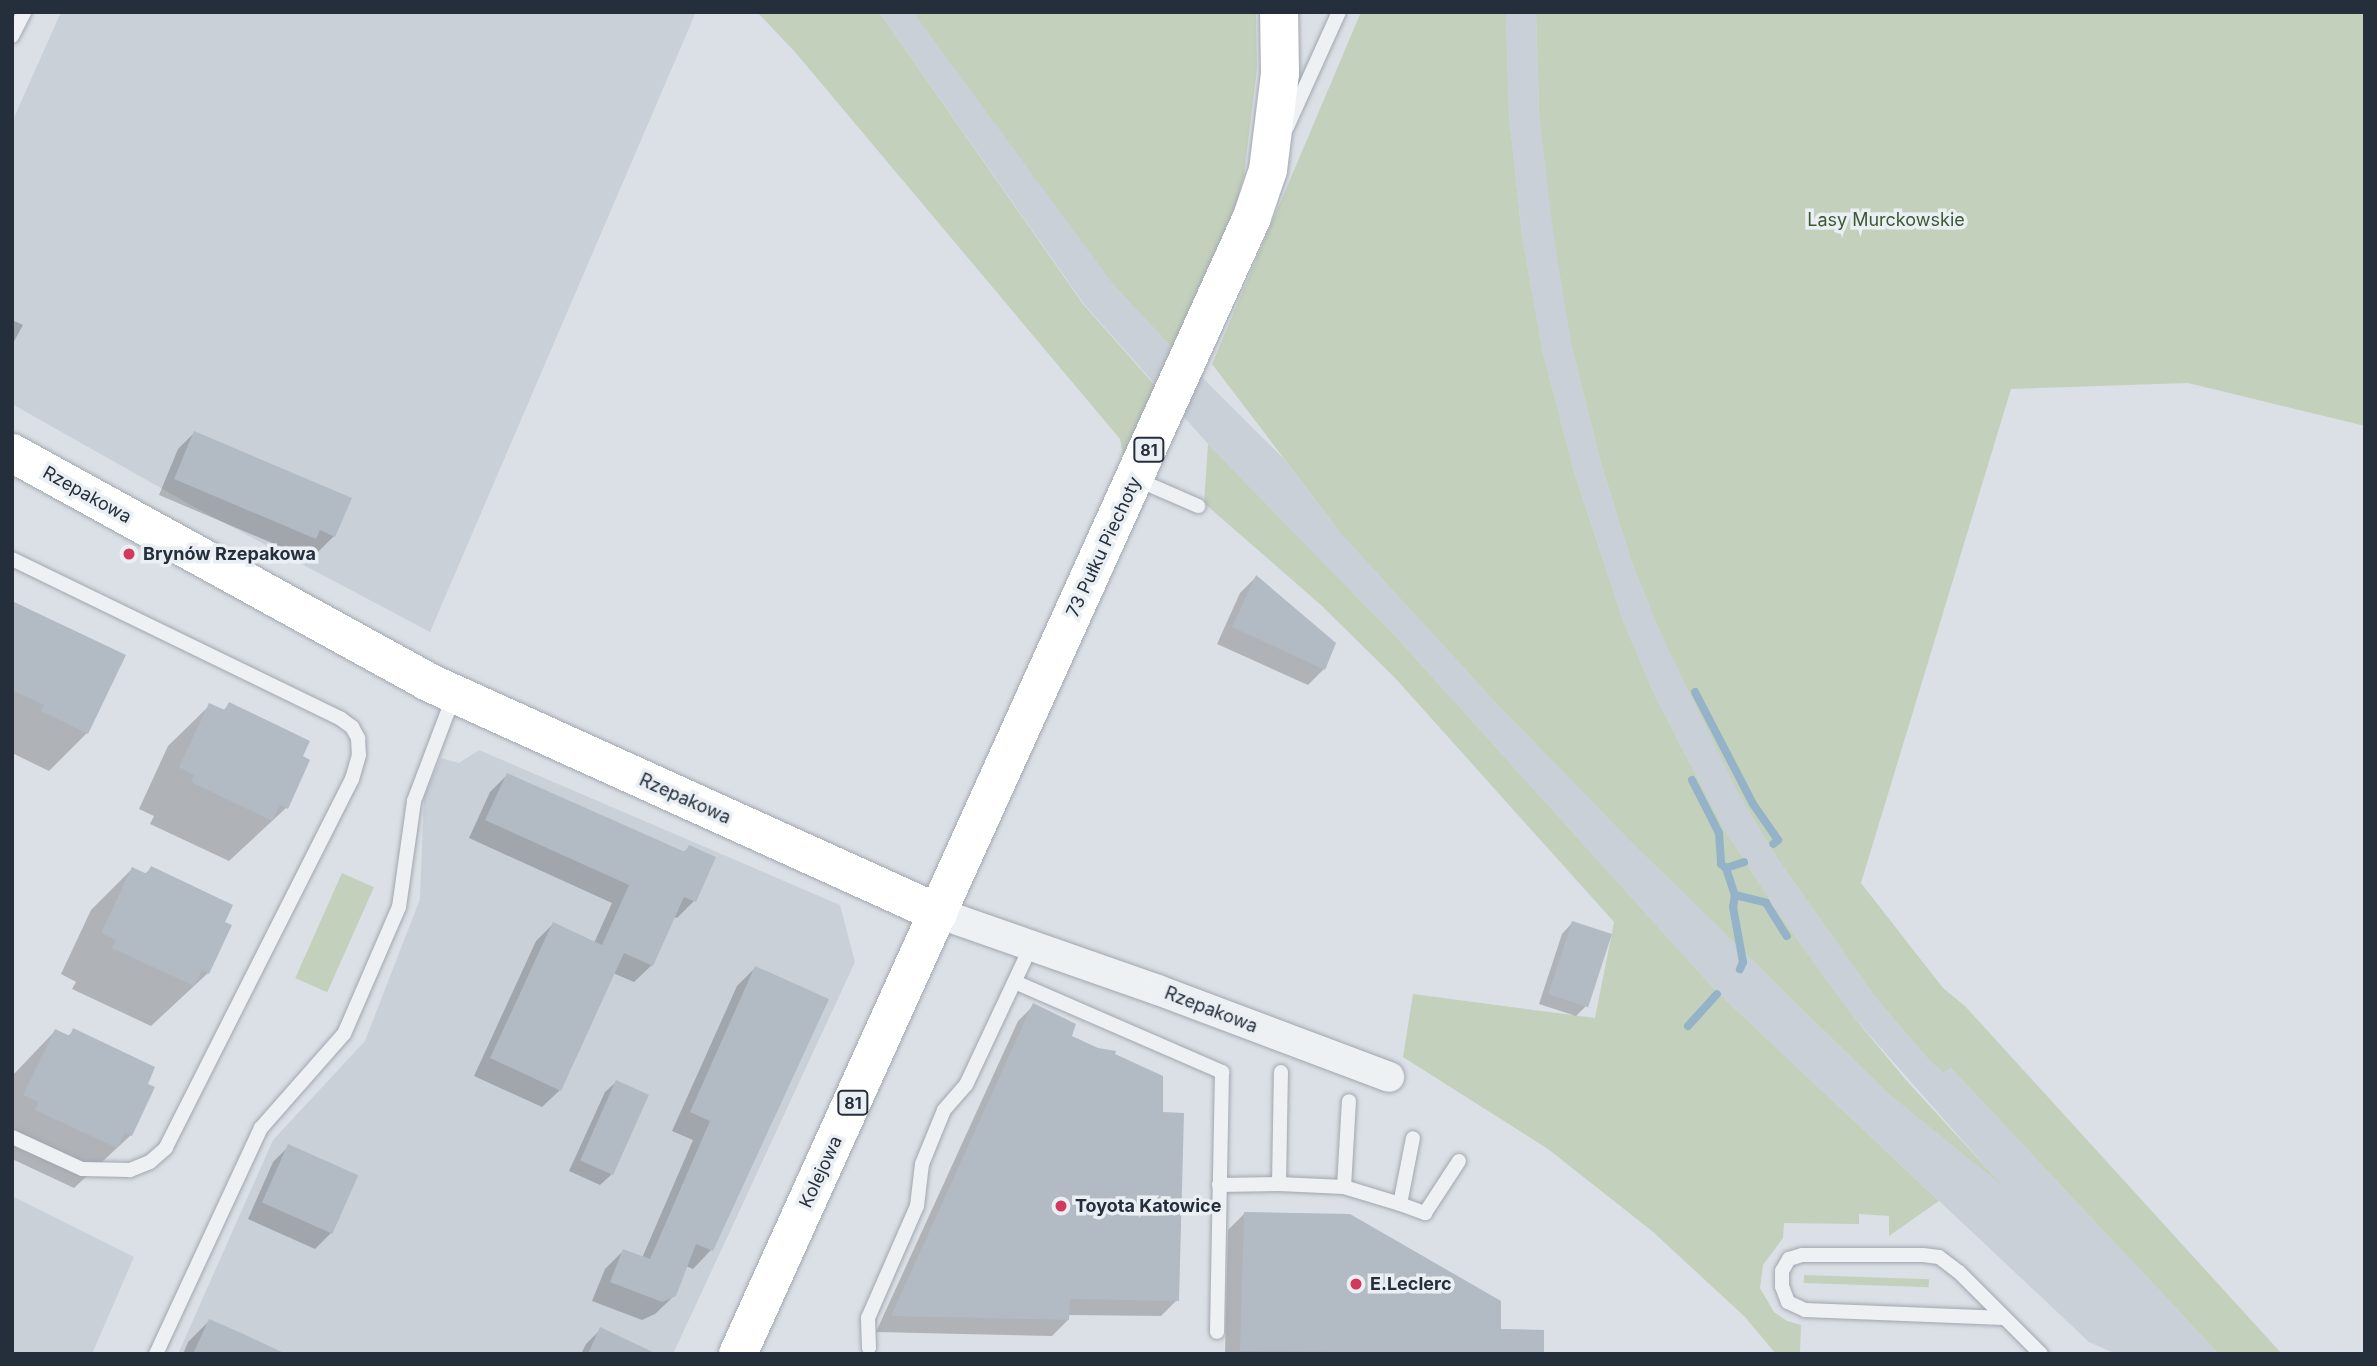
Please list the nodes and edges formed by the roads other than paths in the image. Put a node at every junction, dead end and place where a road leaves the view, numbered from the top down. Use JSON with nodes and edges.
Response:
{"nodes":[{"id":1,"x":24,"y":12,"type":"edge"},
{"id":2,"x":1279,"y":12,"type":"edge"},
{"id":3,"x":1339,"y":12,"type":"edge"},
{"id":4,"x":12,"y":36,"type":"edge"},
{"id":5,"x":1268,"y":170,"type":"junction"},
{"id":6,"x":12,"y":453,"type":"edge"},
{"id":7,"x":1135,"y":479,"type":"junction"},
{"id":8,"x":1198,"y":506,"type":"dead end"},
{"id":9,"x":12,"y":559,"type":"edge"},
{"id":10,"x":454,"y":695,"type":"junction"},
{"id":11,"x":938,"y":913,"type":"junction"},
{"id":12,"x":1032,"y":944,"type":"junction"},
{"id":13,"x":1015,"y":982,"type":"junction"},
{"id":14,"x":1282,"y":1072,"type":"dead end"},
{"id":15,"x":1389,"y":1077,"type":"dead end"},
{"id":16,"x":1349,"y":1101,"type":"dead end"},
{"id":17,"x":12,"y":1137,"type":"edge"},
{"id":18,"x":1413,"y":1138,"type":"dead end"},
{"id":19,"x":1459,"y":1161,"type":"dead end"},
{"id":20,"x":1279,"y":1184,"type":"junction"},
{"id":21,"x":1219,"y":1185,"type":"junction"},
{"id":22,"x":1344,"y":1187,"type":"junction"},
{"id":23,"x":1400,"y":1203,"type":"junction"},
{"id":24,"x":2004,"y":1318,"type":"junction"},
{"id":25,"x":1217,"y":1332,"type":"dead end"},
{"id":26,"x":869,"y":1348,"type":"dead end"},
{"id":27,"x":156,"y":1354,"type":"edge"},
{"id":28,"x":738,"y":1354,"type":"edge"},
{"id":29,"x":2041,"y":1354,"type":"edge"}],
"edges":[{"from":1,"to":4,"type":"lane"},
{"from":2,"to":5,"type":"main road","name":"73 Pułku Piechoty","number":"81"},
{"from":3,"to":5,"type":"lane"},
{"from":5,"to":7,"type":"main road","name":"73 Pułku Piechoty","number":"81"},
{"from":6,"to":10,"type":"main road","name":"Rzepakowa"},
{"from":7,"to":8,"type":"lane"},
{"from":7,"to":11,"type":"main road","name":"73 Pułku Piechoty","number":"81"},
{"from":9,"to":17,"type":"lane"},
{"from":10,"to":11,"type":"main road","name":"Rzepakowa"},
{"from":10,"to":27,"type":"lane"},
{"from":11,"to":12,"type":"street","name":"Rzepakowa"},
{"from":11,"to":28,"type":"main road","name":"Kolejowa","number":"81"},
{"from":12,"to":13,"type":"lane"},
{"from":12,"to":15,"type":"street","name":"Rzepakowa"},
{"from":13,"to":21,"type":"lane"},
{"from":13,"to":26,"type":"lane"},
{"from":14,"to":20,"type":"lane"},
{"from":16,"to":22,"type":"lane"},
{"from":18,"to":23,"type":"lane"},
{"from":19,"to":23,"type":"lane"},
{"from":20,"to":21,"type":"lane"},
{"from":20,"to":22,"type":"lane"},
{"from":21,"to":25,"type":"lane"},
{"from":22,"to":23,"type":"lane"},
{"from":24,"to":24,"type":"lane"},
{"from":24,"to":29,"type":"lane"}]}
